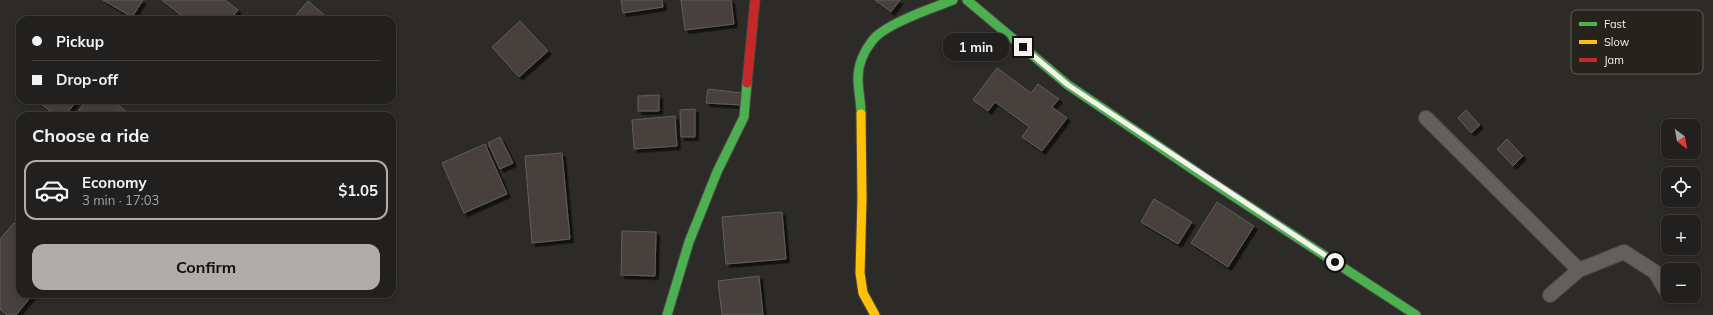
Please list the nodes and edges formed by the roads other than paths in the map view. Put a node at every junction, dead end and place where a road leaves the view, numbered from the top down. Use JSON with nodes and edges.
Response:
{"nodes":[{"id":1,"x":755,"y":0,"type":"edge"},
{"id":2,"x":953,"y":0,"type":"edge"},
{"id":3,"x":967,"y":0,"type":"edge"},
{"id":4,"x":1426,"y":118,"type":"dead end"},
{"id":5,"x":1579,"y":270,"type":"junction"},
{"id":6,"x":1661,"y":282,"type":"edge"},
{"id":7,"x":1550,"y":295,"type":"dead end"},
{"id":8,"x":1414,"y":314,"type":"edge"},
{"id":9,"x":667,"y":315,"type":"edge"},
{"id":10,"x":875,"y":315,"type":"edge"}],
"edges":[{"from":1,"to":9,"type":"street"},
{"from":2,"to":10,"type":"street"},
{"from":3,"to":8,"type":"street"},
{"from":4,"to":5,"type":"lane"},
{"from":5,"to":6,"type":"lane"},
{"from":5,"to":7,"type":"lane"}]}
